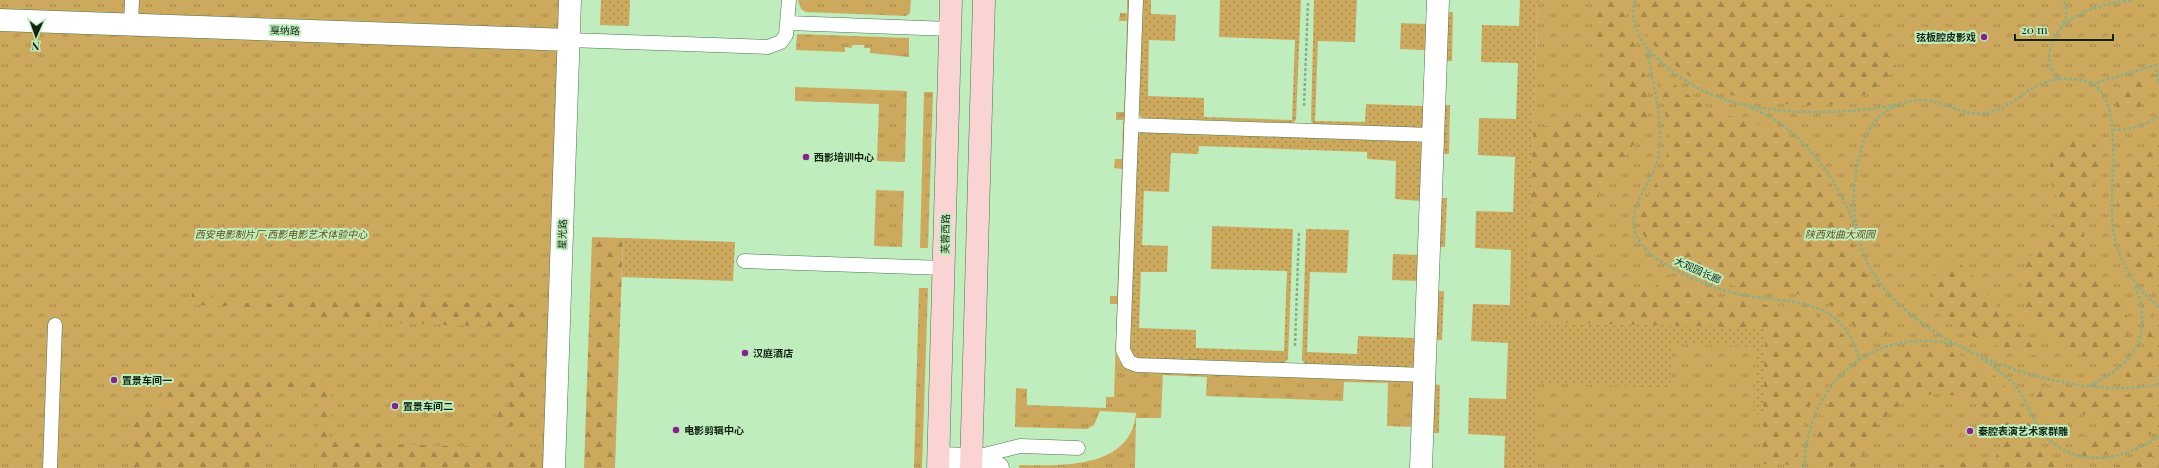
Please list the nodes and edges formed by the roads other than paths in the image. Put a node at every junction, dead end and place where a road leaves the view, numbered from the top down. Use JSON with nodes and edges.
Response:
{"nodes":[{"id":1,"x":132,"y":0,"type":"edge"},
{"id":2,"x":570,"y":0,"type":"edge"},
{"id":3,"x":789,"y":0,"type":"edge"},
{"id":4,"x":951,"y":0,"type":"edge"},
{"id":5,"x":984,"y":0,"type":"edge"},
{"id":6,"x":1136,"y":0,"type":"edge"},
{"id":7,"x":1438,"y":0,"type":"edge"},
{"id":8,"x":0,"y":20,"type":"edge"},
{"id":9,"x":788,"y":23,"type":"junction"},
{"id":10,"x":131,"y":24,"type":"junction"},
{"id":11,"x":950,"y":29,"type":"junction"},
{"id":12,"x":569,"y":40,"type":"junction"},
{"id":13,"x":1131,"y":125,"type":"junction"},
{"id":14,"x":1433,"y":135,"type":"junction"},
{"id":15,"x":744,"y":262,"type":"dead end"},
{"id":16,"x":944,"y":268,"type":"junction"},
{"id":17,"x":55,"y":325,"type":"dead end"},
{"id":18,"x":1425,"y":375,"type":"junction"},
{"id":19,"x":1078,"y":448,"type":"dead end"},
{"id":20,"x":971,"y":461,"type":"edge"},
{"id":21,"x":939,"y":463,"type":"edge"},
{"id":22,"x":50,"y":468,"type":"edge"},
{"id":23,"x":554,"y":468,"type":"edge"},
{"id":24,"x":998,"y":468,"type":"edge"},
{"id":25,"x":1421,"y":468,"type":"edge"}],
"edges":[{"from":1,"to":10,"type":"lane"},
{"from":2,"to":12,"type":"street","name":"星光路"},
{"from":3,"to":9,"type":"lane"},
{"from":4,"to":11,"type":"main road","name":"芙蓉西路"},
{"from":5,"to":20,"type":"main road"},
{"from":6,"to":13,"type":"lane"},
{"from":7,"to":14,"type":"street"},
{"from":8,"to":10,"type":"street","name":"戛纳路"},
{"from":9,"to":11,"type":"lane"},
{"from":9,"to":12,"type":"lane"},
{"from":10,"to":12,"type":"street","name":"戛纳路"},
{"from":11,"to":16,"type":"main road","name":"芙蓉西路"},
{"from":12,"to":23,"type":"street","name":"星光路"},
{"from":13,"to":14,"type":"lane"},
{"from":13,"to":18,"type":"lane"},
{"from":14,"to":18,"type":"street"},
{"from":15,"to":16,"type":"lane"},
{"from":16,"to":21,"type":"main road","name":"芙蓉西路"},
{"from":17,"to":22,"type":"lane"},
{"from":18,"to":25,"type":"street"},
{"from":19,"to":20,"type":"lane"},
{"from":20,"to":21,"type":"street"},
{"from":20,"to":24,"type":"street"}]}
